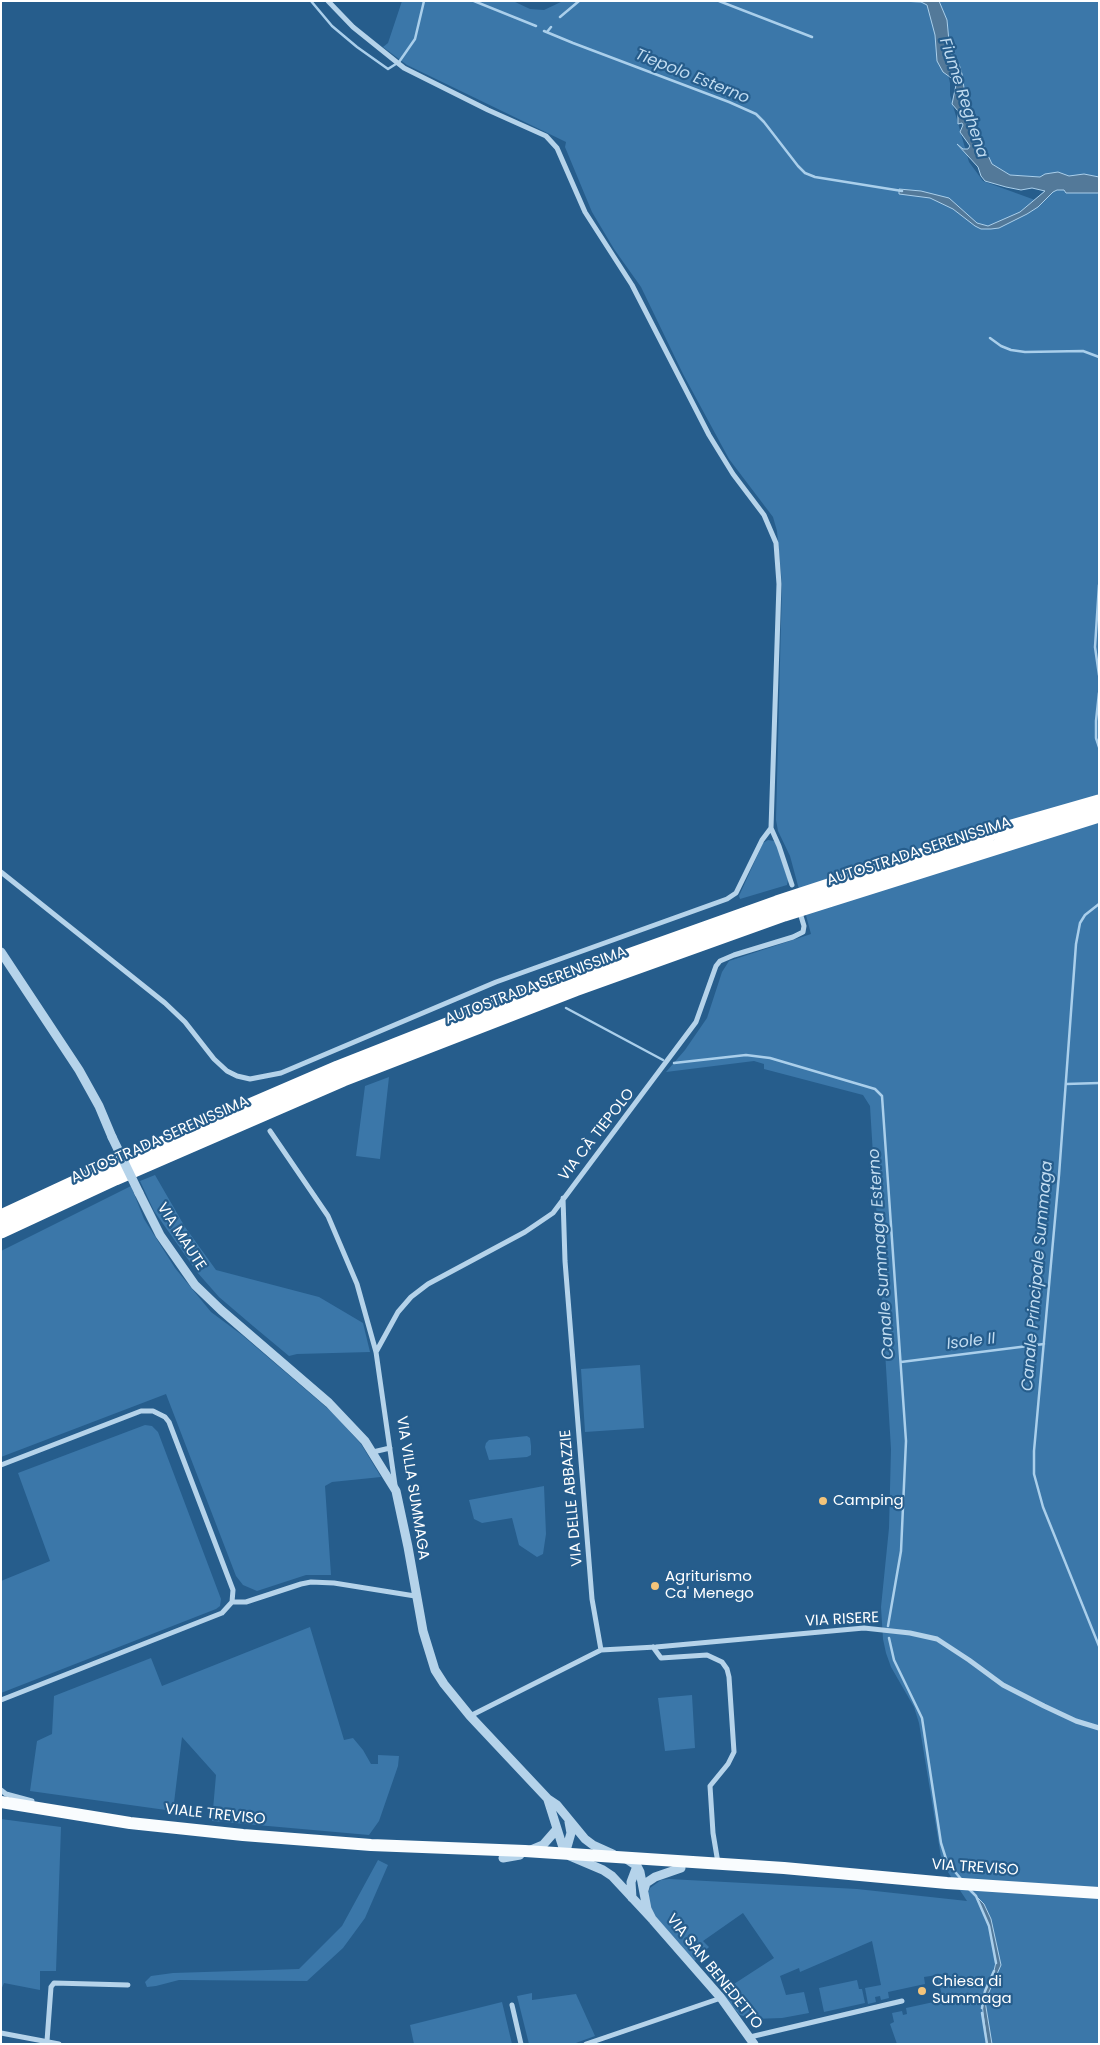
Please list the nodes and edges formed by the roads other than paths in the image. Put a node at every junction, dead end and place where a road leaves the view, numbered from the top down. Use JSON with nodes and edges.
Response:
{"nodes":[{"id":1,"x":328,"y":1,"type":"edge"},
{"id":2,"x":1099,"y":802,"type":"edge"},
{"id":3,"x":1099,"y":815,"type":"edge"},
{"id":4,"x":771,"y":828,"type":"junction"},
{"id":5,"x":1,"y":872,"type":"edge"},
{"id":6,"x":792,"y":885,"type":"dead end"},
{"id":7,"x":801,"y":916,"type":"dead end"},
{"id":8,"x":1,"y":952,"type":"edge"},
{"id":9,"x":270,"y":1131,"type":"dead end"},
{"id":10,"x":563,"y":1198,"type":"junction"},
{"id":11,"x":1,"y":1217,"type":"edge"},
{"id":12,"x":1,"y":1231,"type":"edge"},
{"id":13,"x":376,"y":1352,"type":"junction"},
{"id":14,"x":390,"y":1448,"type":"junction"},
{"id":15,"x":373,"y":1452,"type":"junction"},
{"id":16,"x":1,"y":1466,"type":"edge"},
{"id":17,"x":396,"y":1491,"type":"junction"},
{"id":18,"x":415,"y":1596,"type":"junction"},
{"id":19,"x":232,"y":1602,"type":"junction"},
{"id":20,"x":653,"y":1647,"type":"junction"},
{"id":21,"x":601,"y":1650,"type":"junction"},
{"id":22,"x":1,"y":1700,"type":"edge"},
{"id":23,"x":470,"y":1716,"type":"junction"},
{"id":24,"x":1099,"y":1728,"type":"edge"},
{"id":25,"x":1,"y":1790,"type":"edge"},
{"id":26,"x":548,"y":1800,"type":"junction"},
{"id":27,"x":1,"y":1802,"type":"edge"},
{"id":28,"x":569,"y":1821,"type":"junction"},
{"id":29,"x":130,"y":1822,"type":"junction"},
{"id":30,"x":557,"y":1828,"type":"junction"},
{"id":31,"x":427,"y":1848,"type":"junction"},
{"id":32,"x":525,"y":1851,"type":"junction"},
{"id":33,"x":565,"y":1854,"type":"junction"},
{"id":34,"x":503,"y":1858,"type":"junction"},
{"id":35,"x":632,"y":1862,"type":"junction"},
{"id":36,"x":584,"y":1863,"type":"junction"},
{"id":37,"x":718,"y":1864,"type":"junction"},
{"id":38,"x":681,"y":1868,"type":"junction"},
{"id":39,"x":850,"y":1875,"type":"junction"},
{"id":40,"x":644,"y":1890,"type":"junction"},
{"id":41,"x":1099,"y":1893,"type":"edge"},
{"id":42,"x":632,"y":1898,"type":"junction"},
{"id":43,"x":652,"y":1919,"type":"junction"},
{"id":44,"x":128,"y":1985,"type":"dead end"},
{"id":45,"x":721,"y":1998,"type":"junction"},
{"id":46,"x":902,"y":2001,"type":"dead end"},
{"id":47,"x":512,"y":2005,"type":"dead end"},
{"id":48,"x":1,"y":2033,"type":"edge"},
{"id":49,"x":752,"y":2040,"type":"edge"},
{"id":50,"x":47,"y":2042,"type":"junction"},
{"id":51,"x":59,"y":2044,"type":"edge"},
{"id":52,"x":521,"y":2044,"type":"edge"},
{"id":53,"x":586,"y":2044,"type":"edge"}],
"edges":[{"from":1,"to":4,"type":"street"},
{"from":2,"to":11,"type":"highway","name":"AUTOSTRADA SERENISSIMA"},
{"from":3,"to":12,"type":"highway","name":"AUTOSTRADA SERENISSIMA"},
{"from":4,"to":5,"type":"street"},
{"from":4,"to":6,"type":"street"},
{"from":7,"to":10,"type":"street","name":"VIA CÀ TIEPOLO"},
{"from":8,"to":15,"type":"street","name":"VIA MAUTE","bridge":true},
{"from":9,"to":13,"type":"street","name":"VIA VILLA SUMMAGA"},
{"from":10,"to":13,"type":"street","name":"VIA CÀ TIEPOLO"},
{"from":10,"to":21,"type":"street","name":"VIA DELLE ABBAZZIE"},
{"from":13,"to":14,"type":"street","name":"VIA VILLA SUMMAGA"},
{"from":14,"to":15,"type":"street"},
{"from":14,"to":17,"type":"street","name":"VIA VILLA SUMMAGA"},
{"from":15,"to":17,"type":"street","name":"VIA MAUTE"},
{"from":16,"to":19,"type":"street"},
{"from":17,"to":18,"type":"street","name":"VIA VILLA SUMMAGA"},
{"from":18,"to":19,"type":"street"},
{"from":18,"to":23,"type":"street","name":"VIA VILLA SUMMAGA"},
{"from":19,"to":22,"type":"street"},
{"from":20,"to":21,"type":"street","name":"VIA RISERE"},
{"from":20,"to":24,"type":"street","name":"VIA RISERE"},
{"from":20,"to":37,"type":"street"},
{"from":21,"to":23,"type":"street"},
{"from":23,"to":26,"type":"street","name":"VIA VILLA SUMMAGA"},
{"from":25,"to":29,"type":"street"},
{"from":26,"to":28,"type":"street","name":"VIA VILLA SUMMAGA"},
{"from":26,"to":30,"type":"street"},
{"from":27,"to":29,"type":"main road","name":"VIALE TREVISO"},
{"from":28,"to":33,"type":"street"},
{"from":28,"to":35,"type":"street","name":"VIA VILLA SUMMAGA"},
{"from":29,"to":31,"type":"main road","name":"VIALE TREVISO"},
{"from":30,"to":32,"type":"street"},
{"from":30,"to":33,"type":"street"},
{"from":31,"to":32,"type":"main road","name":"VIALE TREVISO"},
{"from":31,"to":34,"type":"main road","name":"VIALE TREVISO"},
{"from":32,"to":33,"type":"main road","name":"VIALE TREVISO"},
{"from":33,"to":34,"type":"street"},
{"from":33,"to":35,"type":"main road","name":"VIALE TREVISO"},
{"from":33,"to":36,"type":"street","name":"VIA SAN BENEDETTO"},
{"from":34,"to":36,"type":"main road","name":"VIALE TREVISO"},
{"from":35,"to":36,"type":"main road","name":"VIALE TREVISO"},
{"from":35,"to":37,"type":"main road","name":"VIA TREVISO"},
{"from":35,"to":38,"type":"main road","name":"VIA TREVISO"},
{"from":35,"to":40,"type":"street","name":"VIA SAN BENEDETTO"},
{"from":35,"to":42,"type":"street"},
{"from":36,"to":42,"type":"street","name":"VIA SAN BENEDETTO"},
{"from":37,"to":39,"type":"main road","name":"VIA TREVISO"},
{"from":38,"to":39,"type":"main road","name":"VIA TREVISO"},
{"from":38,"to":40,"type":"street"},
{"from":39,"to":41,"type":"main road","name":"VIA TREVISO"},
{"from":40,"to":43,"type":"street","name":"VIA SAN BENEDETTO"},
{"from":42,"to":43,"type":"street","name":"VIA SAN BENEDETTO"},
{"from":43,"to":45,"type":"street","name":"VIA SAN BENEDETTO"},
{"from":44,"to":50,"type":"street"},
{"from":45,"to":49,"type":"street","name":"VIA SAN BENEDETTO"},
{"from":45,"to":53,"type":"street"},
{"from":46,"to":49,"type":"street"},
{"from":47,"to":52,"type":"street"},
{"from":48,"to":50,"type":"street"},
{"from":50,"to":51,"type":"street"}]}
